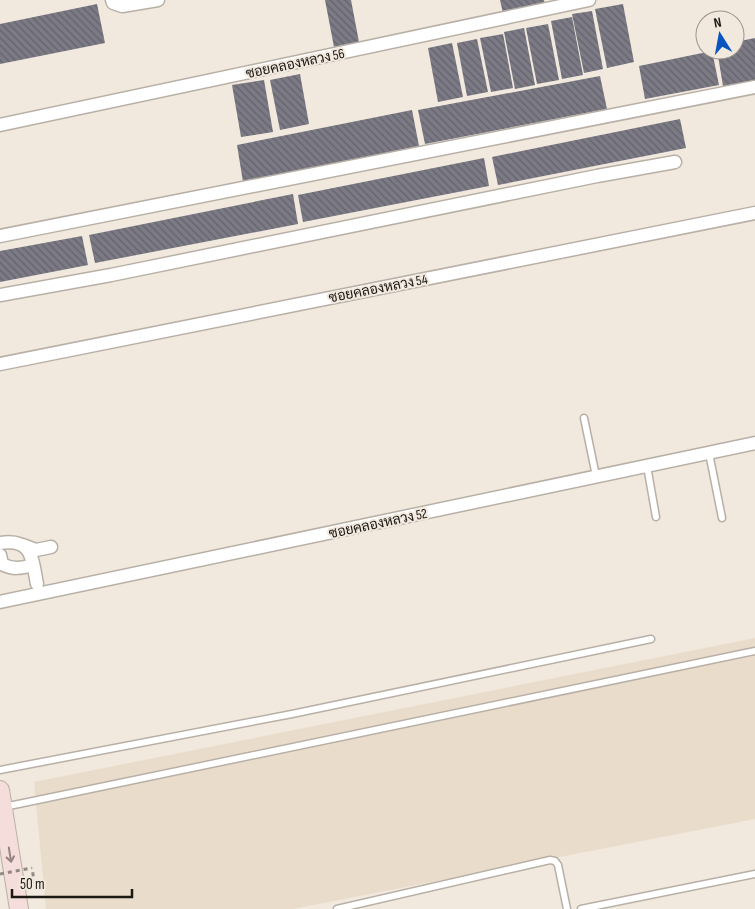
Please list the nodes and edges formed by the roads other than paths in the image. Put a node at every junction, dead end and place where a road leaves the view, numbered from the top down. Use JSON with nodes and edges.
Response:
{"nodes":[{"id":1,"x":112,"y":0,"type":"edge"},
{"id":2,"x":158,"y":0,"type":"edge"},
{"id":3,"x":589,"y":0,"type":"edge"},
{"id":4,"x":755,"y":87,"type":"edge"},
{"id":5,"x":0,"y":125,"type":"edge"},
{"id":6,"x":675,"y":162,"type":"dead end"},
{"id":7,"x":755,"y":213,"type":"edge"},
{"id":8,"x":0,"y":236,"type":"edge"},
{"id":9,"x":0,"y":295,"type":"edge"},
{"id":10,"x":0,"y":364,"type":"edge"},
{"id":11,"x":584,"y":418,"type":"dead end"},
{"id":12,"x":755,"y":443,"type":"edge"},
{"id":13,"x":709,"y":453,"type":"junction"},
{"id":14,"x":647,"y":466,"type":"junction"},
{"id":15,"x":596,"y":476,"type":"junction"},
{"id":16,"x":656,"y":517,"type":"dead end"},
{"id":17,"x":722,"y":518,"type":"dead end"},
{"id":18,"x":0,"y":543,"type":"edge"},
{"id":19,"x":23,"y":545,"type":"junction"},
{"id":20,"x":51,"y":547,"type":"dead end"},
{"id":21,"x":0,"y":555,"type":"edge"},
{"id":22,"x":33,"y":565,"type":"junction"},
{"id":23,"x":37,"y":584,"type":"dead end"},
{"id":24,"x":0,"y":602,"type":"edge"},
{"id":25,"x":650,"y":639,"type":"dead end"},
{"id":26,"x":755,"y":651,"type":"edge"},
{"id":27,"x":0,"y":770,"type":"edge"},
{"id":28,"x":1,"y":798,"type":"edge"},
{"id":29,"x":755,"y":874,"type":"edge"},
{"id":30,"x":16,"y":890,"type":"junction"},
{"id":31,"x":13,"y":909,"type":"edge"},
{"id":32,"x":19,"y":909,"type":"edge"},
{"id":33,"x":337,"y":909,"type":"edge"},
{"id":34,"x":567,"y":909,"type":"edge"},
{"id":35,"x":581,"y":909,"type":"edge"}],
"edges":[{"from":1,"to":2,"type":"street"},
{"from":3,"to":5,"type":"street","name":"ซอยคลองหลวง 56"},
{"from":4,"to":8,"type":"street"},
{"from":6,"to":9,"type":"street"},
{"from":7,"to":10,"type":"street","name":"ซอยคลองหลวง 54"},
{"from":11,"to":15,"type":"lane"},
{"from":12,"to":13,"type":"street","name":"ซอยคลองหลวง 52"},
{"from":13,"to":14,"type":"street","name":"ซอยคลองหลวง 52"},
{"from":13,"to":17,"type":"lane"},
{"from":14,"to":15,"type":"street","name":"ซอยคลองหลวง 52"},
{"from":14,"to":16,"type":"lane"},
{"from":15,"to":24,"type":"street","name":"ซอยคลองหลวง 52"},
{"from":18,"to":19,"type":"street"},
{"from":19,"to":20,"type":"street"},
{"from":19,"to":22,"type":"street"},
{"from":21,"to":22,"type":"street"},
{"from":22,"to":23,"type":"street"},
{"from":25,"to":27,"type":"lane"},
{"from":26,"to":28,"type":"lane"},
{"from":28,"to":30,"type":"main road","one_way":true},
{"from":29,"to":35,"type":"lane"},
{"from":30,"to":31,"type":"main road"},
{"from":30,"to":32,"type":"main road"},
{"from":33,"to":34,"type":"lane"}]}
